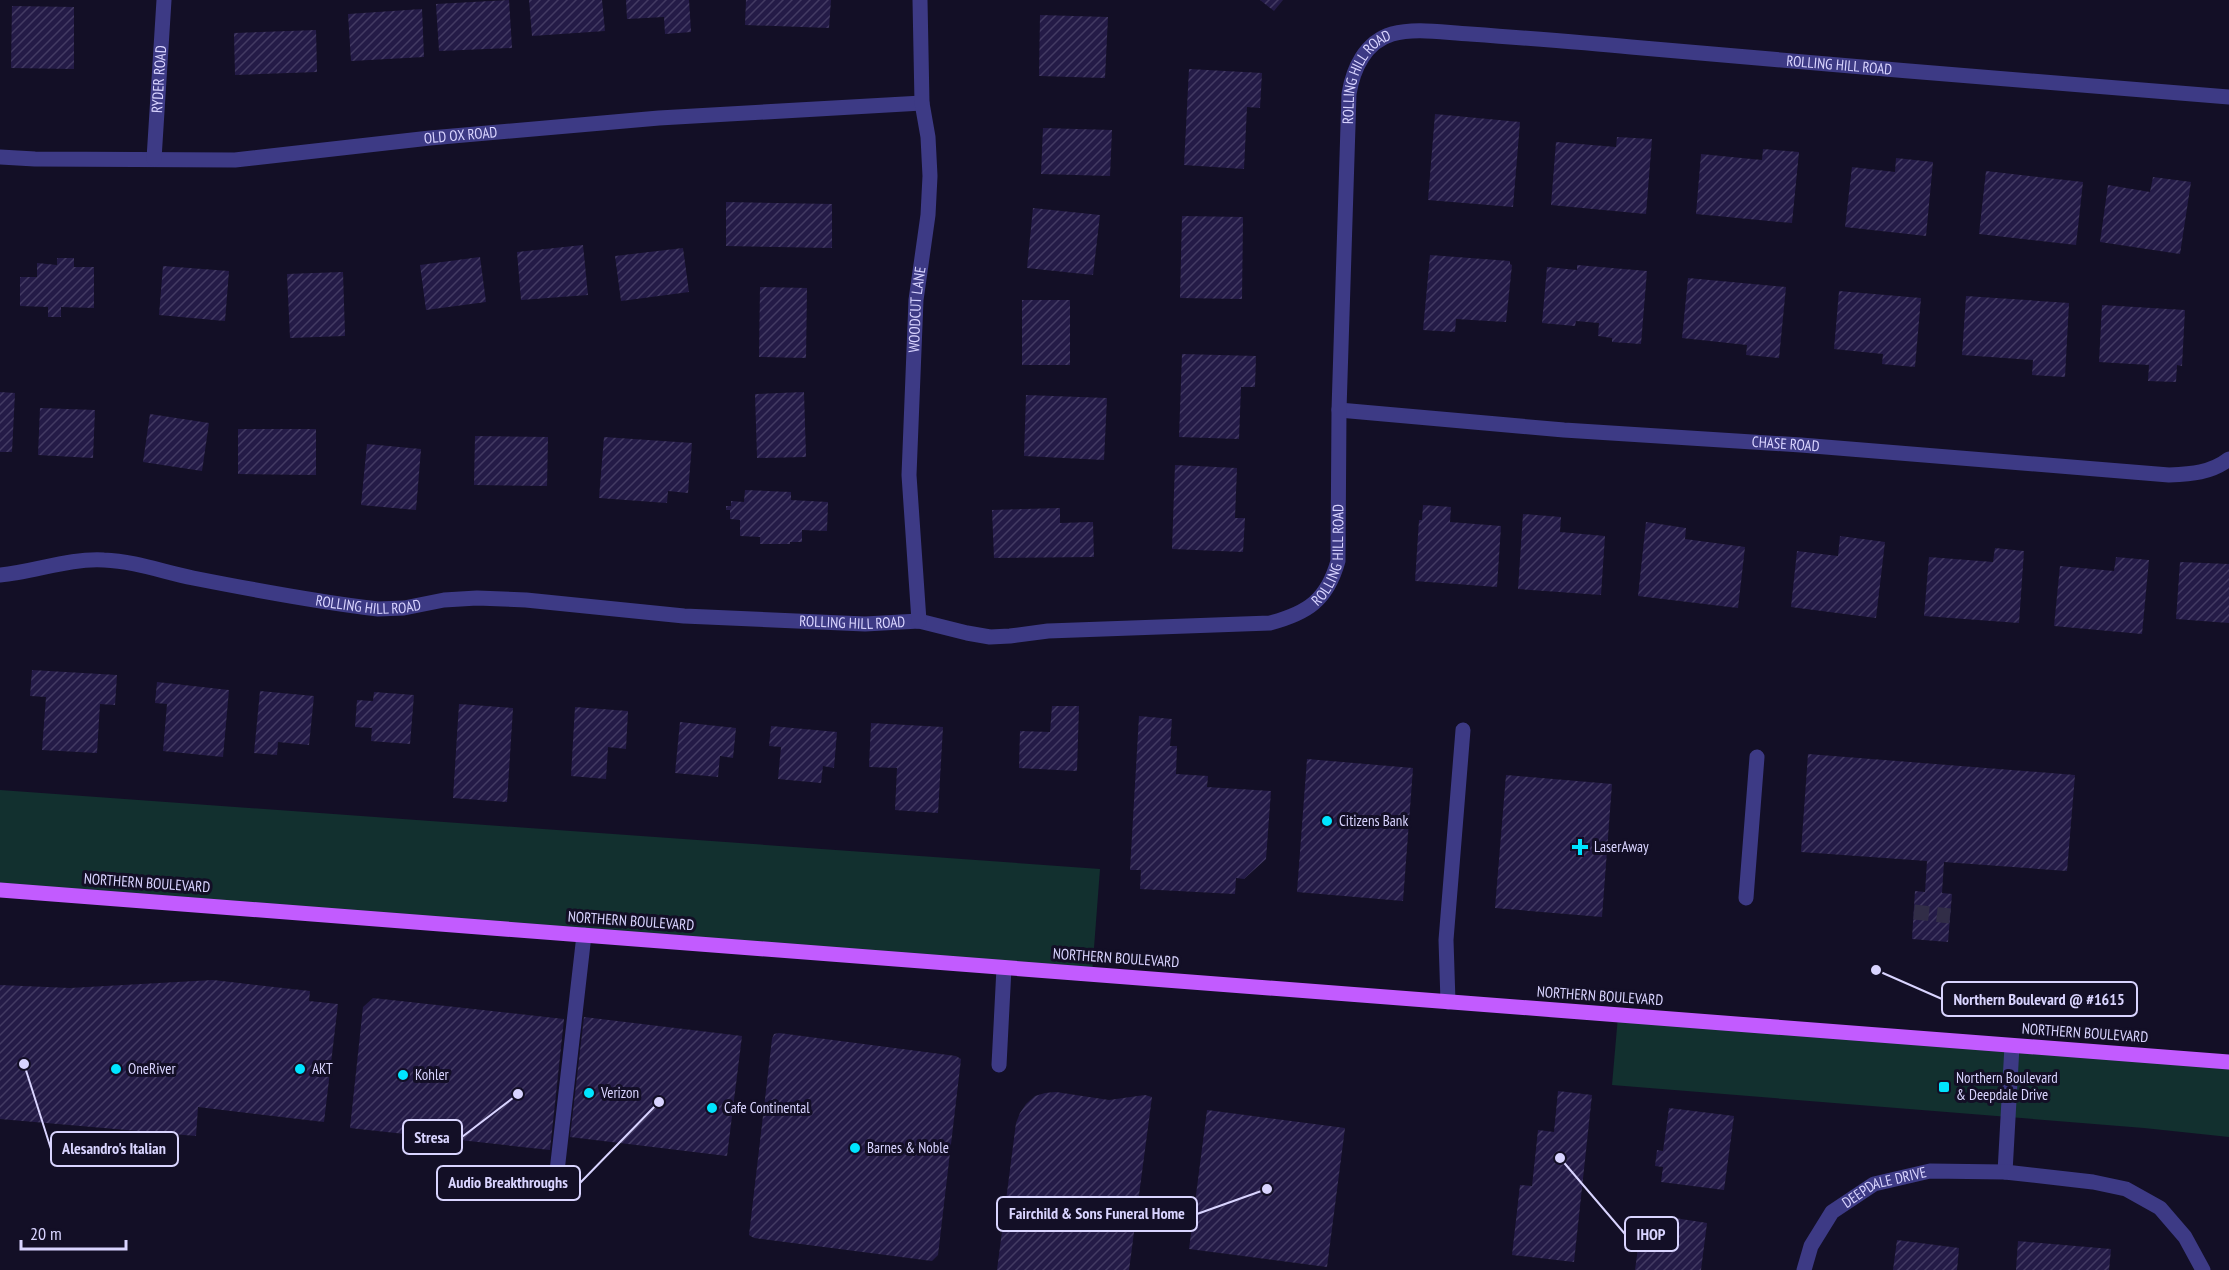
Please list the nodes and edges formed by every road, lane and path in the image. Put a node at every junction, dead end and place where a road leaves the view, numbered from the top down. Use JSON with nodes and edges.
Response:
{"nodes":[{"id":1,"x":164,"y":0,"type":"edge"},
{"id":2,"x":920,"y":0,"type":"edge"},
{"id":3,"x":2229,"y":97,"type":"edge"},
{"id":4,"x":922,"y":103,"type":"junction"},
{"id":5,"x":0,"y":157,"type":"edge"},
{"id":6,"x":154,"y":159,"type":"junction"},
{"id":7,"x":1339,"y":410,"type":"junction"},
{"id":8,"x":2229,"y":459,"type":"edge"},
{"id":9,"x":0,"y":575,"type":"edge"},
{"id":10,"x":919,"y":621,"type":"junction"},
{"id":11,"x":1463,"y":730,"type":"dead end"},
{"id":12,"x":1757,"y":757,"type":"dead end"},
{"id":13,"x":0,"y":890,"type":"edge"},
{"id":14,"x":1746,"y":898,"type":"dead end"},
{"id":15,"x":584,"y":935,"type":"junction"},
{"id":16,"x":1004,"y":968,"type":"junction"},
{"id":17,"x":1448,"y":1002,"type":"junction"},
{"id":18,"x":2012,"y":1046,"type":"junction"},
{"id":19,"x":2229,"y":1062,"type":"edge"},
{"id":20,"x":999,"y":1065,"type":"dead end"},
{"id":21,"x":2005,"y":1172,"type":"junction"},
{"id":22,"x":556,"y":1180,"type":"dead end"},
{"id":23,"x":1804,"y":1270,"type":"edge"},
{"id":24,"x":2203,"y":1270,"type":"edge"}],
"edges":[{"from":1,"to":6,"type":"street","name":"RYDER ROAD"},
{"from":2,"to":4,"type":"street","name":"WOODCUT LANE"},
{"from":3,"to":7,"type":"street","name":"ROLLING HILL ROAD"},
{"from":4,"to":6,"type":"street","name":"OLD OX ROAD"},
{"from":4,"to":10,"type":"street","name":"WOODCUT LANE"},
{"from":5,"to":6,"type":"street","name":"OLD OX ROAD"},
{"from":7,"to":8,"type":"street","name":"CHASE ROAD"},
{"from":7,"to":10,"type":"street","name":"ROLLING HILL ROAD"},
{"from":9,"to":10,"type":"street","name":"ROLLING HILL ROAD"},
{"from":11,"to":17,"type":"street"},
{"from":12,"to":14,"type":"street"},
{"from":13,"to":15,"type":"main road","name":"NORTHERN BOULEVARD"},
{"from":15,"to":16,"type":"main road","name":"NORTHERN BOULEVARD"},
{"from":15,"to":22,"type":"street"},
{"from":16,"to":17,"type":"main road","name":"NORTHERN BOULEVARD"},
{"from":16,"to":20,"type":"street"},
{"from":17,"to":18,"type":"main road","name":"NORTHERN BOULEVARD"},
{"from":18,"to":19,"type":"main road","name":"NORTHERN BOULEVARD"},
{"from":18,"to":21,"type":"street"},
{"from":21,"to":23,"type":"street","name":"DEEPDALE DRIVE"},
{"from":21,"to":24,"type":"street","name":"DEEPDALE DRIVE"}]}
